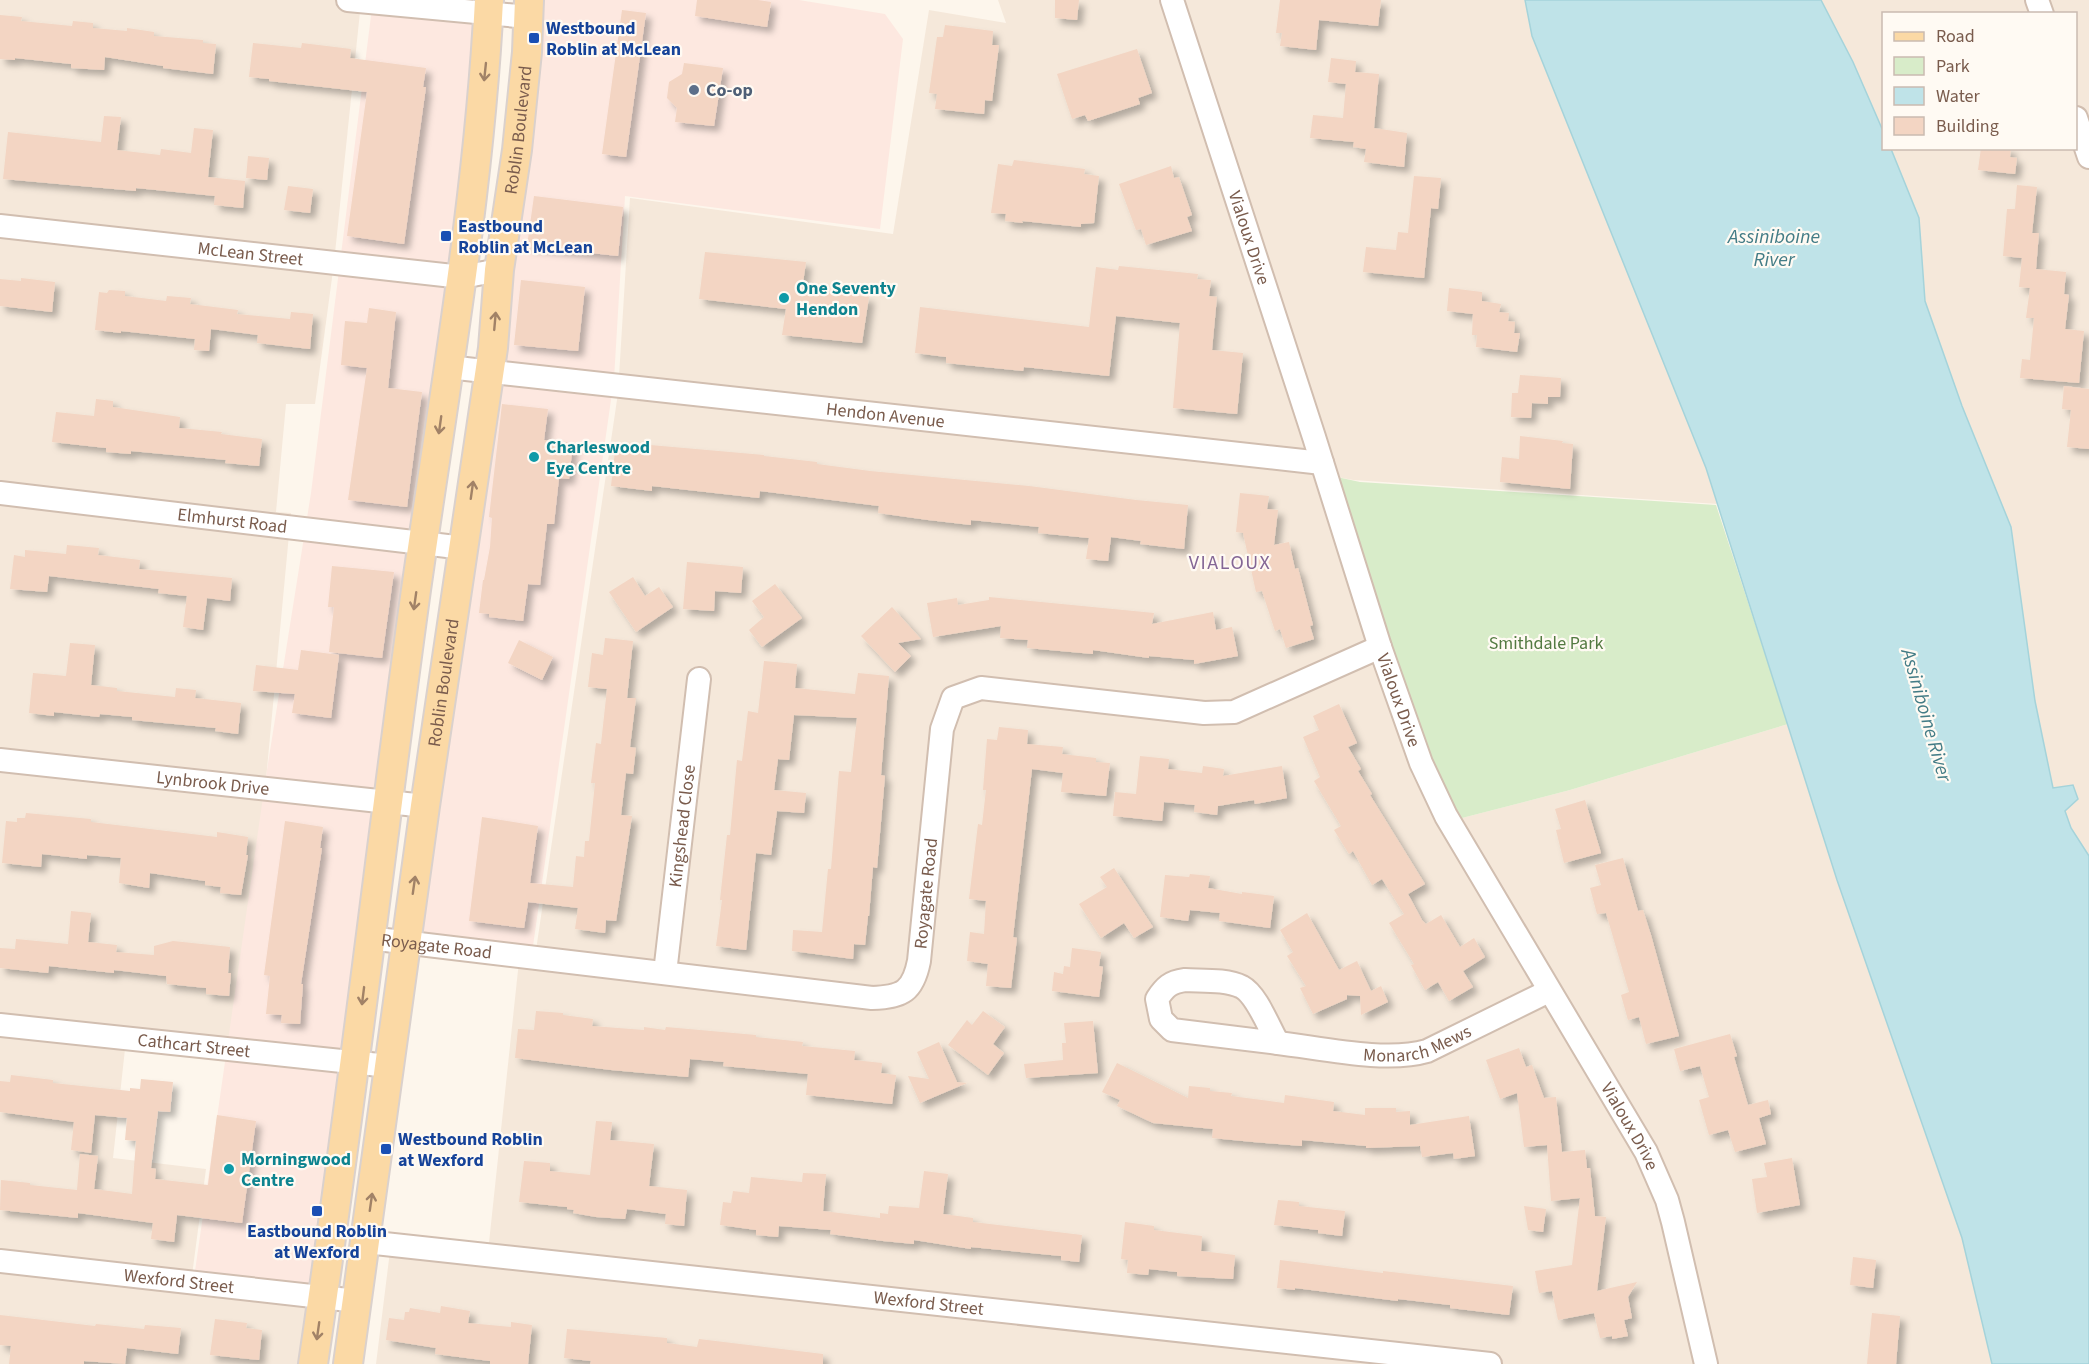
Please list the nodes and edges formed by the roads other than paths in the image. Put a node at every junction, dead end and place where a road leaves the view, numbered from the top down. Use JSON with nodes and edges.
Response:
{"nodes":[{"id":1,"x":348,"y":0,"type":"edge"},
{"id":2,"x":1172,"y":0,"type":"edge"},
{"id":3,"x":489,"y":7,"type":"edge"},
{"id":4,"x":528,"y":9,"type":"edge"},
{"id":5,"x":2077,"y":121,"type":"edge"},
{"id":6,"x":2089,"y":157,"type":"edge"},
{"id":7,"x":0,"y":226,"type":"edge"},
{"id":8,"x":499,"y":270,"type":"junction"},
{"id":9,"x":462,"y":277,"type":"junction"},
{"id":10,"x":448,"y":367,"type":"junction"},
{"id":11,"x":490,"y":372,"type":"junction"},
{"id":12,"x":1322,"y":463,"type":"junction"},
{"id":13,"x":0,"y":493,"type":"edge"},
{"id":14,"x":423,"y":543,"type":"junction"},
{"id":15,"x":464,"y":548,"type":"junction"},
{"id":16,"x":1380,"y":647,"type":"junction"},
{"id":17,"x":699,"y":679,"type":"dead end"},
{"id":18,"x":0,"y":760,"type":"edge"},
{"id":19,"x":387,"y":802,"type":"junction"},
{"id":20,"x":425,"y":806,"type":"junction"},
{"id":21,"x":369,"y":938,"type":"junction"},
{"id":22,"x":406,"y":943,"type":"junction"},
{"id":23,"x":665,"y":973,"type":"junction"},
{"id":24,"x":1549,"y":991,"type":"junction"},
{"id":25,"x":0,"y":1025,"type":"edge"},
{"id":26,"x":1278,"y":1043,"type":"junction"},
{"id":27,"x":355,"y":1063,"type":"junction"},
{"id":28,"x":389,"y":1066,"type":"junction"},
{"id":29,"x":366,"y":1242,"type":"junction"},
{"id":30,"x":0,"y":1262,"type":"edge"},
{"id":31,"x":323,"y":1297,"type":"junction"},
{"id":32,"x":357,"y":1301,"type":"junction"},
{"id":33,"x":313,"y":1364,"type":"edge"},
{"id":34,"x":348,"y":1364,"type":"edge"},
{"id":35,"x":1490,"y":1364,"type":"edge"},
{"id":36,"x":1706,"y":1364,"type":"edge"}],
"edges":[{"from":1,"to":3,"type":"street"},
{"from":2,"to":12,"type":"street","name":"Vialoux Drive"},
{"from":3,"to":4,"type":"street"},
{"from":3,"to":9,"type":"main road","one_way":true},
{"from":4,"to":8,"type":"main road","name":"Roblin Boulevard"},
{"from":5,"to":6,"type":"street"},
{"from":7,"to":9,"type":"street","name":"McLean Street"},
{"from":8,"to":9,"type":"street","name":"McLean Street"},
{"from":11,"to":8,"type":"main road","name":"Roblin Boulevard","one_way":true},
{"from":9,"to":10,"type":"main road"},
{"from":10,"to":11,"type":"street","name":"Hendon Avenue"},
{"from":10,"to":14,"type":"main road","one_way":true},
{"from":11,"to":12,"type":"street","name":"Hendon Avenue"},
{"from":15,"to":11,"type":"main road","name":"Roblin Boulevard","one_way":true},
{"from":12,"to":16,"type":"street","name":"Vialoux Drive"},
{"from":13,"to":14,"type":"street","name":"Elmhurst Road"},
{"from":14,"to":15,"type":"street","name":"Elmhurst Road"},
{"from":14,"to":19,"type":"main road","one_way":true},
{"from":15,"to":20,"type":"main road","name":"Roblin Boulevard"},
{"from":16,"to":23,"type":"street","name":"Royagate Road"},
{"from":16,"to":24,"type":"street","name":"Vialoux Drive"},
{"from":17,"to":23,"type":"street","name":"Kingshead Close"},
{"from":18,"to":19,"type":"street","name":"Lynbrook Drive"},
{"from":19,"to":20,"type":"street","name":"Lynbrook Drive"},
{"from":19,"to":21,"type":"main road"},
{"from":22,"to":20,"type":"main road","name":"Roblin Boulevard","one_way":true},
{"from":21,"to":22,"type":"street","name":"Royagate Road"},
{"from":21,"to":27,"type":"main road","one_way":true},
{"from":22,"to":23,"type":"street","name":"Royagate Road"},
{"from":22,"to":28,"type":"main road","name":"Roblin Boulevard"},
{"from":24,"to":26,"type":"street","name":"Monarch Mews"},
{"from":24,"to":36,"type":"street","name":"Vialoux Drive"},
{"from":25,"to":27,"type":"street","name":"Cathcart Street"},
{"from":26,"to":26,"type":"street","name":"Monarch Mews"},
{"from":27,"to":28,"type":"street","name":"Cathcart Street"},
{"from":27,"to":31,"type":"main road"},
{"from":29,"to":28,"type":"main road","name":"Roblin Boulevard","one_way":true},
{"from":29,"to":32,"type":"main road","name":"Roblin Boulevard"},
{"from":29,"to":35,"type":"street","name":"Wexford Street"},
{"from":30,"to":31,"type":"street","name":"Wexford Street"},
{"from":31,"to":32,"type":"street","name":"Wexford Street"},
{"from":31,"to":33,"type":"main road","one_way":true},
{"from":32,"to":34,"type":"main road","name":"Roblin Boulevard"}]}
